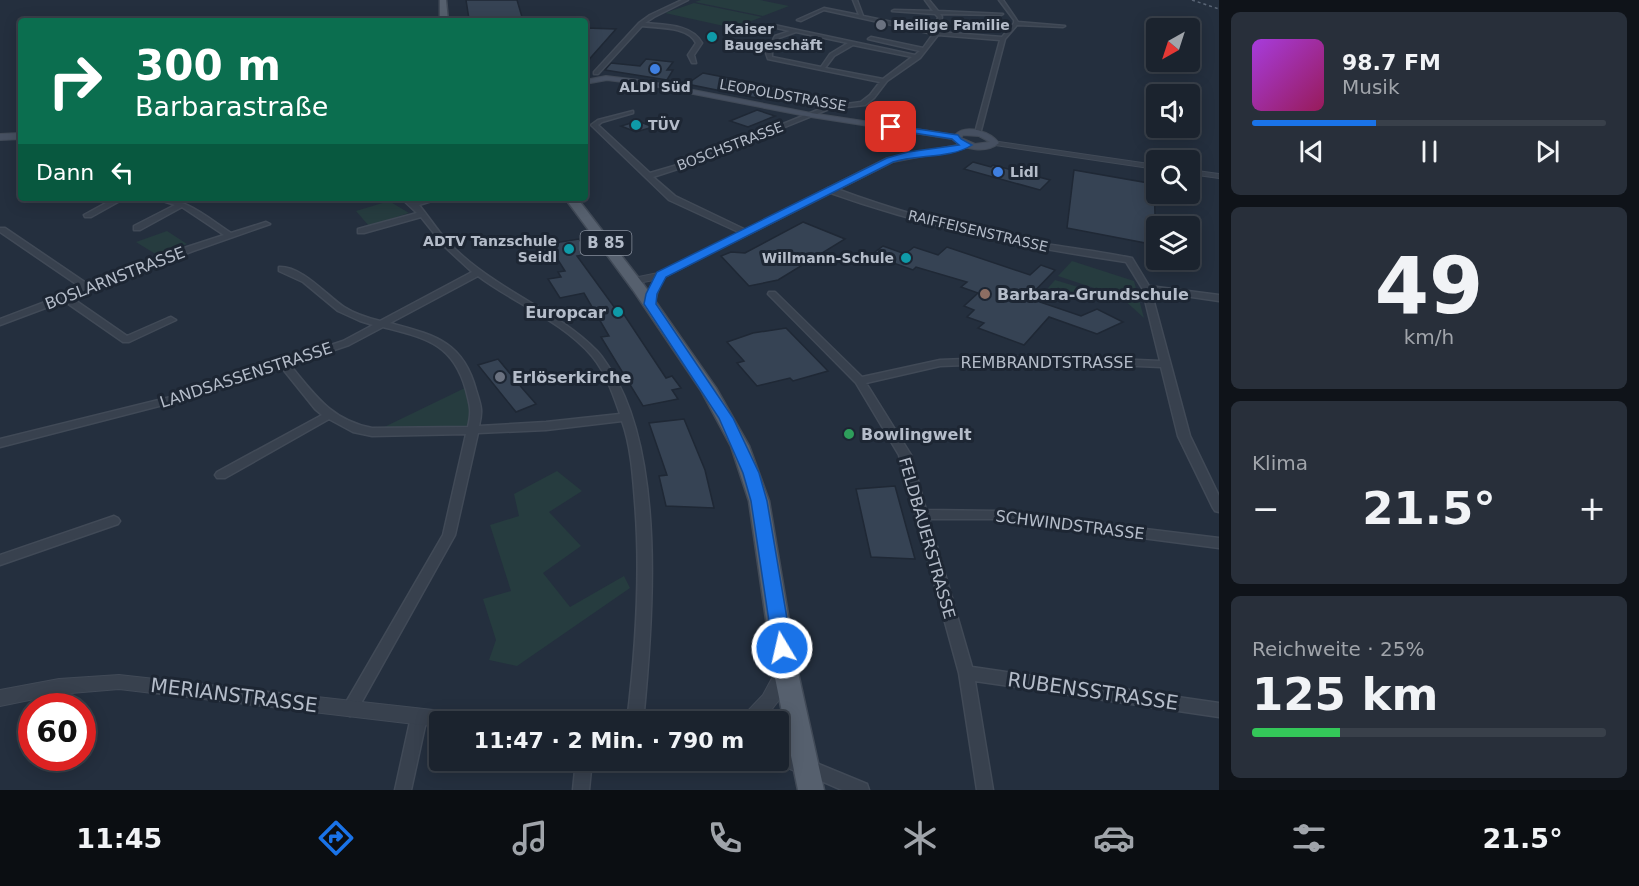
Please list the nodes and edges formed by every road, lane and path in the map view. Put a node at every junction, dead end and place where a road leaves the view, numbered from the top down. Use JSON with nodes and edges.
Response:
{"nodes":[{"id":1,"x":444,"y":0,"type":"edge"},
{"id":2,"x":686,"y":0,"type":"edge"},
{"id":3,"x":855,"y":0,"type":"edge"},
{"id":4,"x":927,"y":0,"type":"edge"},
{"id":5,"x":1001,"y":0,"type":"edge"},
{"id":6,"x":894,"y":11,"type":"dead end"},
{"id":7,"x":937,"y":12,"type":"junction"},
{"id":8,"x":1001,"y":14,"type":"dead end"},
{"id":9,"x":861,"y":15,"type":"junction"},
{"id":10,"x":444,"y":18,"type":"edge"},
{"id":11,"x":799,"y":20,"type":"dead end"},
{"id":12,"x":1016,"y":23,"type":"junction"},
{"id":13,"x":641,"y":24,"type":"junction"},
{"id":14,"x":774,"y":26,"type":"dead end"},
{"id":15,"x":1063,"y":26,"type":"dead end"},
{"id":16,"x":782,"y":32,"type":"dead end"},
{"id":17,"x":792,"y":32,"type":"junction"},
{"id":18,"x":937,"y":33,"type":"junction"},
{"id":19,"x":871,"y":39,"type":"dead end"},
{"id":20,"x":1003,"y":39,"type":"junction"},
{"id":21,"x":851,"y":44,"type":"junction"},
{"id":22,"x":925,"y":50,"type":"junction"},
{"id":23,"x":918,"y":57,"type":"junction"},
{"id":24,"x":694,"y":62,"type":"dead end"},
{"id":25,"x":822,"y":69,"type":"junction"},
{"id":26,"x":588,"y":73,"type":"edge"},
{"id":27,"x":596,"y":73,"type":"junction"},
{"id":28,"x":606,"y":78,"type":"junction"},
{"id":29,"x":884,"y":81,"type":"junction"},
{"id":30,"x":588,"y":82,"type":"edge"},
{"id":31,"x":631,"y":112,"type":"dead end"},
{"id":32,"x":811,"y":115,"type":"junction"},
{"id":33,"x":978,"y":133,"type":"junction"},
{"id":34,"x":18,"y":136,"type":"edge"},
{"id":35,"x":0,"y":137,"type":"edge"},
{"id":36,"x":955,"y":137,"type":"junction"},
{"id":37,"x":995,"y":143,"type":"junction"},
{"id":38,"x":968,"y":145,"type":"junction"},
{"id":39,"x":1146,"y":166,"type":"edge"},
{"id":40,"x":1200,"y":173,"type":"edge"},
{"id":41,"x":648,"y":176,"type":"junction"},
{"id":42,"x":1219,"y":176,"type":"edge"},
{"id":43,"x":831,"y":190,"type":"junction"},
{"id":44,"x":115,"y":201,"type":"edge"},
{"id":45,"x":170,"y":201,"type":"edge"},
{"id":46,"x":410,"y":201,"type":"edge"},
{"id":47,"x":573,"y":201,"type":"edge"},
{"id":48,"x":182,"y":204,"type":"junction"},
{"id":49,"x":88,"y":214,"type":"dead end"},
{"id":50,"x":422,"y":214,"type":"junction"},
{"id":51,"x":266,"y":224,"type":"dead end"},
{"id":52,"x":137,"y":228,"type":"dead end"},
{"id":53,"x":2,"y":230,"type":"dead end"},
{"id":54,"x":361,"y":231,"type":"dead end"},
{"id":55,"x":744,"y":233,"type":"junction"},
{"id":56,"x":230,"y":236,"type":"junction"},
{"id":57,"x":282,"y":269,"type":"dead end"},
{"id":58,"x":478,"y":272,"type":"junction"},
{"id":59,"x":661,"y":275,"type":"junction"},
{"id":60,"x":633,"y":281,"type":"junction"},
{"id":61,"x":88,"y":288,"type":"junction"},
{"id":62,"x":1146,"y":288,"type":"junction"},
{"id":63,"x":772,"y":294,"type":"dead end"},
{"id":64,"x":65,"y":297,"type":"junction"},
{"id":65,"x":1219,"y":298,"type":"edge"},
{"id":66,"x":650,"y":304,"type":"junction"},
{"id":67,"x":171,"y":320,"type":"dead end"},
{"id":68,"x":0,"y":322,"type":"edge"},
{"id":69,"x":382,"y":324,"type":"junction"},
{"id":70,"x":284,"y":364,"type":"junction"},
{"id":71,"x":1165,"y":364,"type":"junction"},
{"id":72,"x":860,"y":381,"type":"junction"},
{"id":73,"x":329,"y":415,"type":"junction"},
{"id":74,"x":626,"y":417,"type":"junction"},
{"id":75,"x":474,"y":430,"type":"junction"},
{"id":76,"x":0,"y":443,"type":"edge"},
{"id":77,"x":221,"y":475,"type":"dead end"},
{"id":78,"x":1219,"y":508,"type":"edge"},
{"id":79,"x":921,"y":514,"type":"junction"},
{"id":80,"x":114,"y":521,"type":"dead end"},
{"id":81,"x":1219,"y":543,"type":"edge"},
{"id":82,"x":0,"y":560,"type":"edge"},
{"id":83,"x":786,"y":668,"type":"junction"},
{"id":84,"x":966,"y":673,"type":"junction"},
{"id":85,"x":0,"y":698,"type":"edge"},
{"id":86,"x":350,"y":709,"type":"junction"},
{"id":87,"x":1219,"y":710,"type":"edge"},
{"id":88,"x":636,"y":711,"type":"edge"},
{"id":89,"x":762,"y":711,"type":"edge"},
{"id":90,"x":419,"y":717,"type":"junction"},
{"id":91,"x":429,"y":718,"type":"edge"},
{"id":92,"x":789,"y":764,"type":"edge"},
{"id":93,"x":583,"y":771,"type":"edge"},
{"id":94,"x":808,"y":778,"type":"edge"},
{"id":95,"x":403,"y":790,"type":"edge"},
{"id":96,"x":581,"y":790,"type":"edge"},
{"id":97,"x":861,"y":790,"type":"edge"},
{"id":98,"x":985,"y":790,"type":"edge"}],
"edges":[{"from":1,"to":10,"type":"main road"},
{"from":2,"to":13,"type":"street"},
{"from":3,"to":9,"type":"street"},
{"from":4,"to":7,"type":"street"},
{"from":5,"to":12,"type":"street"},
{"from":6,"to":7,"type":"street"},
{"from":7,"to":8,"type":"street"},
{"from":7,"to":18,"type":"street"},
{"from":9,"to":11,"type":"street"},
{"from":9,"to":18,"type":"street"},
{"from":12,"to":15,"type":"street"},
{"from":12,"to":20,"type":"street"},
{"from":13,"to":24,"type":"street"},
{"from":13,"to":27,"type":"street"},
{"from":14,"to":17,"type":"street"},
{"from":16,"to":17,"type":"street"},
{"from":17,"to":21,"type":"street"},
{"from":17,"to":25,"type":"street"},
{"from":18,"to":20,"type":"street"},
{"from":18,"to":22,"type":"street","name":"BOSCHSTRASSE"},
{"from":19,"to":22,"type":"street"},
{"from":20,"to":33,"type":"street"},
{"from":21,"to":23,"type":"street"},
{"from":21,"to":25,"type":"street"},
{"from":22,"to":23,"type":"street","name":"BOSCHSTRASSE"},
{"from":23,"to":29,"type":"street","name":"BOSCHSTRASSE"},
{"from":25,"to":29,"type":"street"},
{"from":26,"to":27,"type":"main road"},
{"from":27,"to":28,"type":"main road"},
{"from":28,"to":30,"type":"main road"},
{"from":28,"to":32,"type":"main road","name":"LEOPOLDSTRASSE"},
{"from":29,"to":32,"type":"street","name":"BOSCHSTRASSE"},
{"from":31,"to":41,"type":"street"},
{"from":32,"to":36,"type":"main road","name":"LEOPOLDSTRASSE"},
{"from":32,"to":41,"type":"street","name":"BOSCHSTRASSE"},
{"from":33,"to":36,"type":"main road"},
{"from":33,"to":37,"type":"main road"},
{"from":34,"to":35,"type":"main road"},
{"from":36,"to":38,"type":"main road"},
{"from":37,"to":38,"type":"main road"},
{"from":37,"to":39,"type":"street"},
{"from":38,"to":43,"type":"street"},
{"from":40,"to":42,"type":"street"},
{"from":41,"to":55,"type":"street"},
{"from":43,"to":55,"type":"street"},
{"from":43,"to":62,"type":"street","name":"RAIFFEISENSTRASSE"},
{"from":44,"to":49,"type":"street"},
{"from":45,"to":48,"type":"street"},
{"from":46,"to":50,"type":"street"},
{"from":47,"to":60,"type":"main road","number":"B 85"},
{"from":48,"to":52,"type":"street"},
{"from":48,"to":56,"type":"street"},
{"from":50,"to":54,"type":"street"},
{"from":50,"to":58,"type":"street"},
{"from":51,"to":56,"type":"street","name":"BOSLARNSTRASSE"},
{"from":53,"to":61,"type":"street"},
{"from":55,"to":59,"type":"street"},
{"from":56,"to":61,"type":"street","name":"BOSLARNSTRASSE"},
{"from":57,"to":69,"type":"street"},
{"from":58,"to":69,"type":"street","name":"LANDSASSENSTRASSE"},
{"from":58,"to":74,"type":"street"},
{"from":59,"to":60,"type":"street"},
{"from":59,"to":66,"type":"street"},
{"from":60,"to":66,"type":"main road","number":"B 85"},
{"from":61,"to":64,"type":"street","name":"BOSLARNSTRASSE"},
{"from":62,"to":65,"type":"street"},
{"from":62,"to":71,"type":"street"},
{"from":63,"to":72,"type":"street","name":"FELDBAUERSTRASSE"},
{"from":64,"to":67,"type":"street"},
{"from":64,"to":68,"type":"street","name":"BOSLARNSTRASSE"},
{"from":66,"to":83,"type":"main road","number":"B 85"},
{"from":69,"to":70,"type":"street","name":"LANDSASSENSTRASSE"},
{"from":69,"to":75,"type":"street"},
{"from":70,"to":73,"type":"street"},
{"from":70,"to":76,"type":"street","name":"LANDSASSENSTRASSE"},
{"from":71,"to":72,"type":"street","name":"REMBRANDTSTRASSE"},
{"from":71,"to":78,"type":"street"},
{"from":72,"to":79,"type":"street","name":"FELDBAUERSTRASSE"},
{"from":73,"to":75,"type":"street"},
{"from":73,"to":77,"type":"street"},
{"from":74,"to":75,"type":"street"},
{"from":74,"to":88,"type":"street"},
{"from":75,"to":86,"type":"street"},
{"from":79,"to":81,"type":"street","name":"SCHWINDSTRASSE"},
{"from":79,"to":84,"type":"street","name":"FELDBAUERSTRASSE"},
{"from":80,"to":82,"type":"street"},
{"from":83,"to":89,"type":"street"},
{"from":83,"to":94,"type":"main road","number":"B 85"},
{"from":84,"to":87,"type":"street","name":"RUBENSSTRASSE"},
{"from":84,"to":98,"type":"street","name":"FELDBAUERSTRASSE"},
{"from":85,"to":86,"type":"street","name":"MERIANSTRASSE"},
{"from":86,"to":90,"type":"street","name":"MERIANSTRASSE"},
{"from":90,"to":91,"type":"street","name":"MERIANSTRASSE"},
{"from":90,"to":95,"type":"street"},
{"from":92,"to":94,"type":"street"},
{"from":93,"to":96,"type":"street"},
{"from":94,"to":97,"type":"street"}]}
